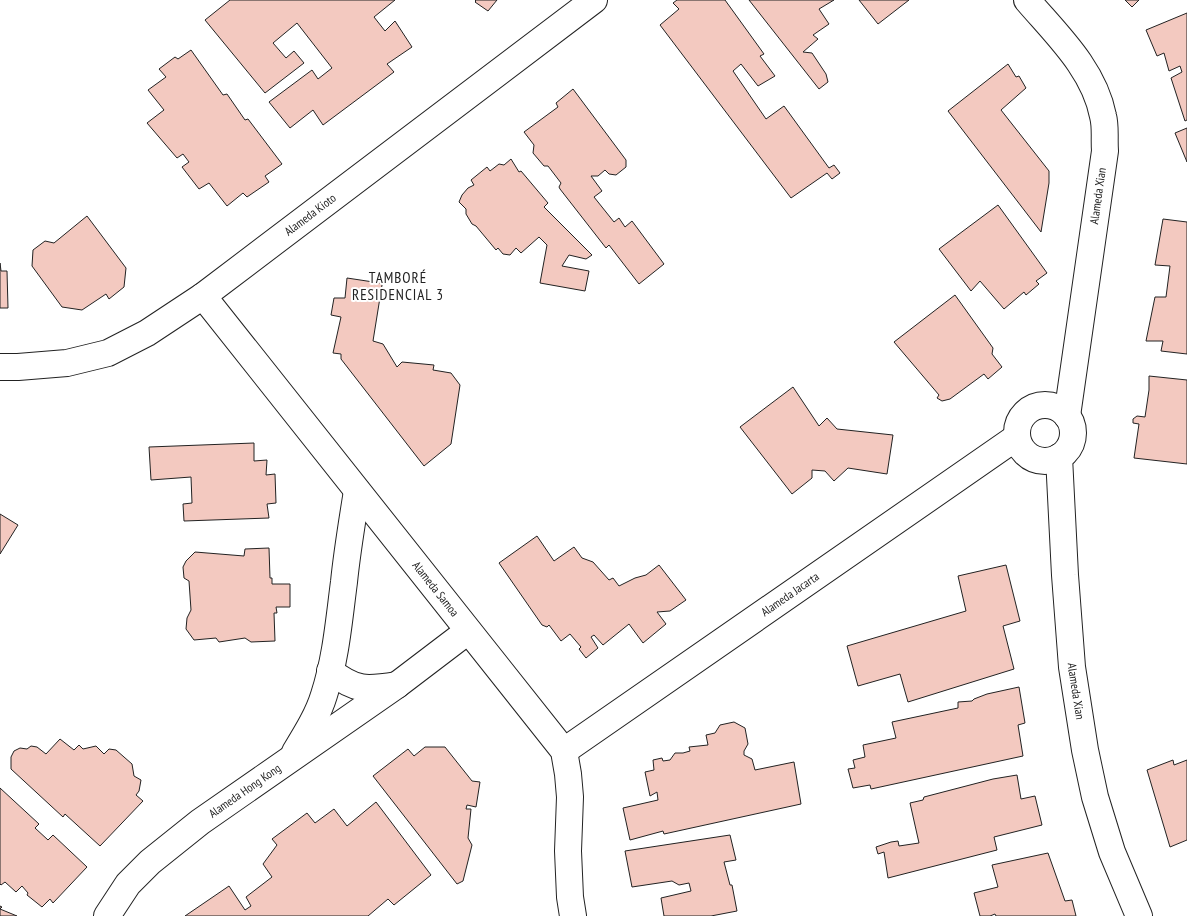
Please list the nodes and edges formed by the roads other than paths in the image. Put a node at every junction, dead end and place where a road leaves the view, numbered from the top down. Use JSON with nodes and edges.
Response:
{"nodes":[{"id":1,"x":594,"y":0,"type":"edge"},
{"id":2,"x":1027,"y":0,"type":"edge"},
{"id":3,"x":203,"y":296,"type":"junction"},
{"id":4,"x":0,"y":368,"type":"edge"},
{"id":5,"x":1067,"y":416,"type":"junction"},
{"id":6,"x":1017,"y":437,"type":"junction"},
{"id":7,"x":1060,"y":457,"type":"junction"},
{"id":8,"x":357,"y":491,"type":"junction"},
{"id":9,"x":468,"y":631,"type":"junction"},
{"id":10,"x":330,"y":671,"type":"junction"},
{"id":11,"x":397,"y":685,"type":"junction"},
{"id":12,"x":564,"y":751,"type":"junction"},
{"id":13,"x":290,"y":759,"type":"junction"},
{"id":14,"x":107,"y":916,"type":"edge"},
{"id":15,"x":573,"y":916,"type":"edge"},
{"id":16,"x":1138,"y":916,"type":"edge"}],
"edges":[{"from":1,"to":3,"type":"street","name":"Alameda Kioto"},
{"from":2,"to":5,"type":"street","name":"Alameda Xian"},
{"from":3,"to":4,"type":"street","name":"Alameda Kioto"},
{"from":3,"to":8,"type":"street","name":"Alameda Samoa"},
{"from":5,"to":6,"type":"street"},
{"from":5,"to":7,"type":"street"},
{"from":6,"to":7,"type":"street"},
{"from":6,"to":12,"type":"street","name":"Alameda Jacarta"},
{"from":7,"to":16,"type":"street","name":"Alameda Xian"},
{"from":8,"to":9,"type":"street","name":"Alameda Samoa"},
{"from":8,"to":10,"type":"street"},
{"from":9,"to":11,"type":"street","name":"Alameda Hong Kong"},
{"from":9,"to":12,"type":"street","name":"Alameda Samoa"},
{"from":10,"to":11,"type":"street"},
{"from":10,"to":13,"type":"street"},
{"from":11,"to":13,"type":"street","name":"Alameda Hong Kong"},
{"from":12,"to":15,"type":"street","name":"Alameda Samoa"},
{"from":13,"to":14,"type":"street","name":"Alameda Hong Kong"}]}
